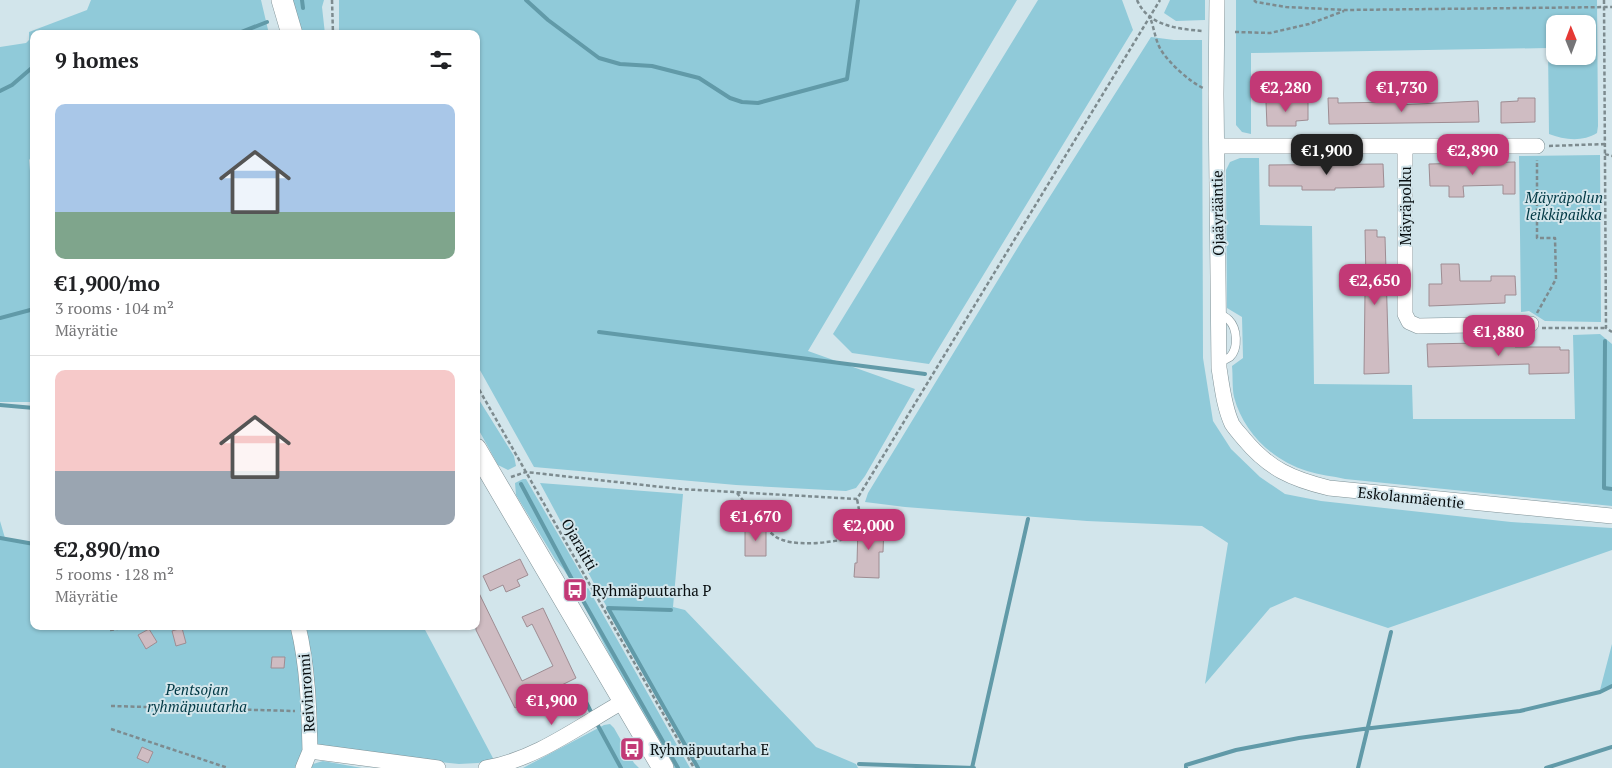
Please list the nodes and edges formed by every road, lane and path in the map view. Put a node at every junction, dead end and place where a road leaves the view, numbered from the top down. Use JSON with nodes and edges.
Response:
{"nodes":[{"id":1,"x":282,"y":0,"type":"edge"},
{"id":2,"x":332,"y":0,"type":"edge"},
{"id":3,"x":1137,"y":0,"type":"edge"},
{"id":4,"x":1160,"y":0,"type":"edge"},
{"id":5,"x":1217,"y":0,"type":"edge"},
{"id":6,"x":1254,"y":0,"type":"edge"},
{"id":7,"x":1604,"y":0,"type":"edge"},
{"id":8,"x":1604,"y":7,"type":"junction"},
{"id":9,"x":1612,"y":7,"type":"edge"},
{"id":10,"x":1345,"y":10,"type":"junction"},
{"id":11,"x":1150,"y":18,"type":"junction"},
{"id":12,"x":291,"y":30,"type":"edge"},
{"id":13,"x":333,"y":30,"type":"edge"},
{"id":14,"x":1207,"y":31,"type":"dead end"},
{"id":15,"x":1235,"y":32,"type":"dead end"},
{"id":16,"x":1216,"y":94,"type":"junction"},
{"id":17,"x":1605,"y":144,"type":"junction"},
{"id":18,"x":1217,"y":146,"type":"junction"},
{"id":19,"x":1405,"y":146,"type":"junction"},
{"id":20,"x":1537,"y":146,"type":"junction"},
{"id":21,"x":1605,"y":154,"type":"junction"},
{"id":22,"x":1612,"y":156,"type":"edge"},
{"id":23,"x":1530,"y":324,"type":"junction"},
{"id":24,"x":1606,"y":328,"type":"junction"},
{"id":25,"x":1612,"y":332,"type":"edge"},
{"id":26,"x":480,"y":391,"type":"edge"},
{"id":27,"x":1232,"y":425,"type":"joint"},
{"id":28,"x":480,"y":456,"type":"edge"},
{"id":29,"x":526,"y":472,"type":"junction"},
{"id":30,"x":497,"y":485,"type":"junction"},
{"id":31,"x":737,"y":492,"type":"junction"},
{"id":32,"x":857,"y":499,"type":"junction"},
{"id":33,"x":1612,"y":516,"type":"edge"},
{"id":34,"x":590,"y":583,"type":"junction"},
{"id":35,"x":575,"y":590,"type":"dead end"},
{"id":36,"x":299,"y":630,"type":"edge"},
{"id":37,"x":624,"y":701,"type":"junction"},
{"id":38,"x":111,"y":706,"type":"dead end"},
{"id":39,"x":309,"y":711,"type":"junction"},
{"id":40,"x":111,"y":729,"type":"dead end"},
{"id":41,"x":310,"y":751,"type":"junction"},
{"id":42,"x":228,"y":768,"type":"edge"},
{"id":43,"x":303,"y":768,"type":"edge"},
{"id":44,"x":438,"y":768,"type":"edge"},
{"id":45,"x":486,"y":768,"type":"edge"},
{"id":46,"x":663,"y":768,"type":"edge"},
{"id":47,"x":694,"y":768,"type":"edge"}],
"edges":[{"from":1,"to":12,"type":"main road"},
{"from":2,"to":13,"type":"path"},
{"from":3,"to":11,"type":"path"},
{"from":4,"to":11,"type":"path"},
{"from":5,"to":16,"type":"street","name":"Ojaäyrääntie"},
{"from":6,"to":10,"type":"path"},
{"from":7,"to":8,"type":"path"},
{"from":8,"to":9,"type":"path"},
{"from":8,"to":10,"type":"path"},
{"from":8,"to":17,"type":"path"},
{"from":10,"to":15,"type":"path"},
{"from":11,"to":14,"type":"path"},
{"from":11,"to":16,"type":"path"},
{"from":11,"to":32,"type":"path"},
{"from":16,"to":18,"type":"street","name":"Ojaäyrääntie"},
{"from":17,"to":20,"type":"path"},
{"from":17,"to":21,"type":"path"},
{"from":18,"to":19,"type":"street"},
{"from":18,"to":27,"type":"street","name":"Ojaäyrääntie"},
{"from":19,"to":20,"type":"street"},
{"from":19,"to":23,"type":"street","name":"Mäyräpolku"},
{"from":20,"to":23,"type":"path"},
{"from":21,"to":22,"type":"path"},
{"from":21,"to":24,"type":"path"},
{"from":23,"to":24,"type":"path"},
{"from":24,"to":25,"type":"path"},
{"from":26,"to":29,"type":"path","name":"Ojaraitti"},
{"from":27,"to":33,"type":"street","name":"Eskolanmäentie"},
{"from":28,"to":30,"type":"main road"},
{"from":29,"to":30,"type":"path"},
{"from":29,"to":31,"type":"path"},
{"from":29,"to":34,"type":"path","name":"Ojaraitti"},
{"from":30,"to":37,"type":"main road"},
{"from":31,"to":32,"type":"path"},
{"from":31,"to":32,"type":"path"},
{"from":34,"to":35,"type":"path"},
{"from":34,"to":47,"type":"path","name":"Ojaraitti"},
{"from":36,"to":39,"type":"street","name":"Reivinronni"},
{"from":37,"to":45,"type":"street"},
{"from":37,"to":46,"type":"main road"},
{"from":38,"to":39,"type":"path"},
{"from":39,"to":41,"type":"street","name":"Reivinronni"},
{"from":40,"to":42,"type":"path"},
{"from":41,"to":43,"type":"street"},
{"from":41,"to":44,"type":"street","name":"Reivinronni"}]}
